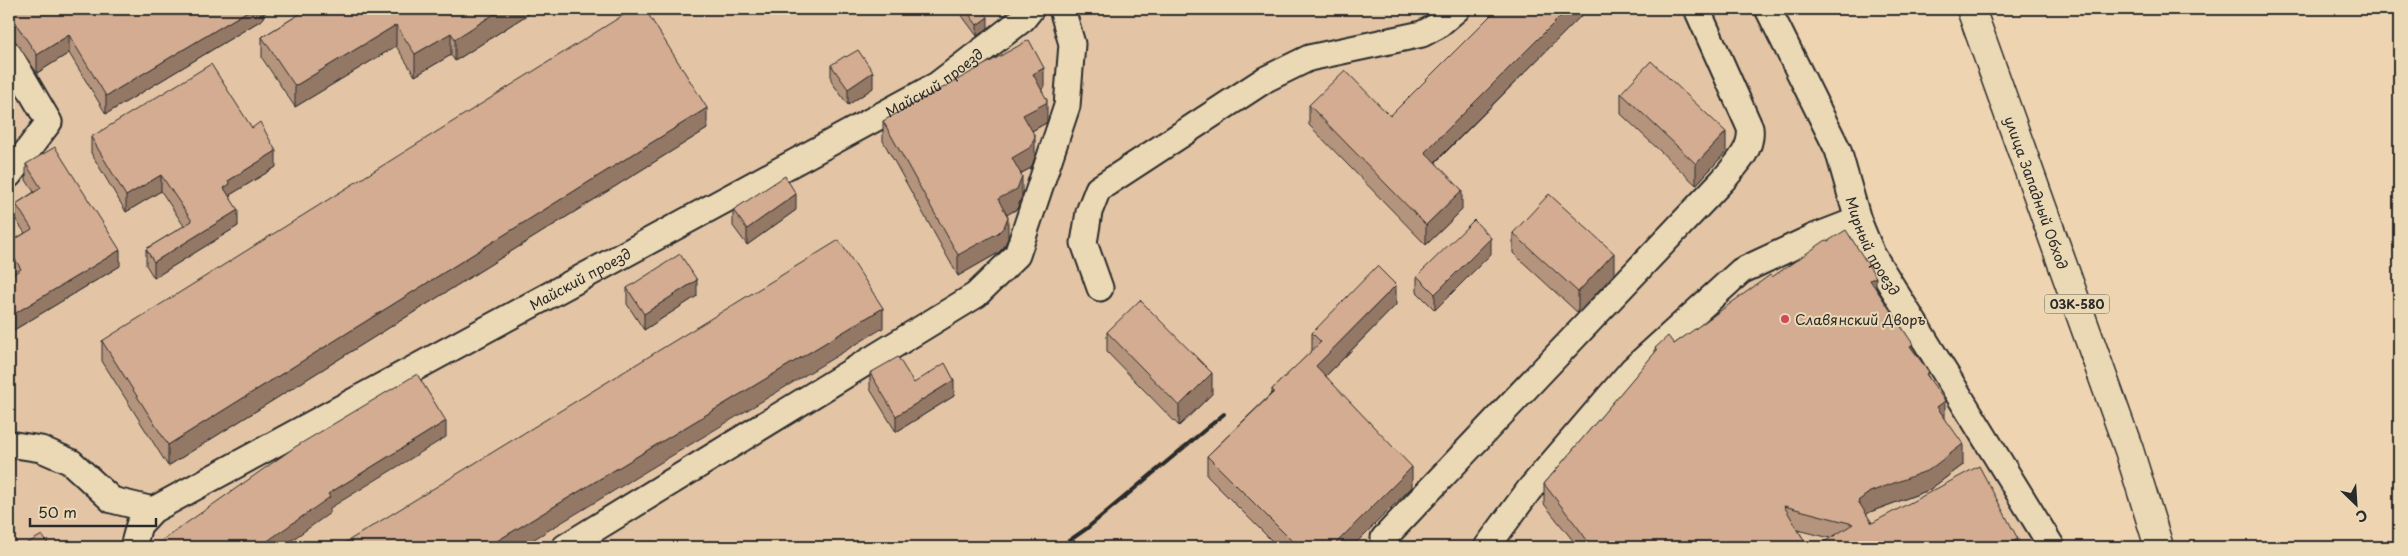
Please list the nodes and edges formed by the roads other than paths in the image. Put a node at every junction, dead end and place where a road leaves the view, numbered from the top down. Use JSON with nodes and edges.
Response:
{"nodes":[{"id":1,"x":1031,"y":9,"type":"edge"},
{"id":2,"x":1062,"y":9,"type":"edge"},
{"id":3,"x":1457,"y":9,"type":"edge"},
{"id":4,"x":1697,"y":9,"type":"edge"},
{"id":5,"x":1768,"y":9,"type":"edge"},
{"id":6,"x":1971,"y":9,"type":"edge"},
{"id":7,"x":1986,"y":9,"type":"edge"},
{"id":8,"x":9,"y":54,"type":"edge"},
{"id":9,"x":9,"y":175,"type":"edge"},
{"id":10,"x":1858,"y":220,"type":"junction"},
{"id":11,"x":1100,"y":288,"type":"dead end"},
{"id":12,"x":9,"y":444,"type":"edge"},
{"id":13,"x":153,"y":510,"type":"junction"},
{"id":14,"x":1384,"y":538,"type":"dead end"},
{"id":15,"x":133,"y":547,"type":"edge"},
{"id":16,"x":565,"y":547,"type":"edge"},
{"id":17,"x":1487,"y":547,"type":"edge"},
{"id":18,"x":2050,"y":547,"type":"edge"},
{"id":19,"x":2159,"y":547,"type":"edge"},
{"id":20,"x":2170,"y":547,"type":"edge"}],
"edges":[{"from":1,"to":13,"type":"lane","name":"Майский проезд"},
{"from":2,"to":16,"type":"lane"},
{"from":3,"to":11,"type":"lane"},
{"from":4,"to":14,"type":"lane"},
{"from":5,"to":10,"type":"lane","name":"Мирный проезд"},
{"from":6,"to":19,"type":"highway","name":"улица Западный Обход","number":"03К-580"},
{"from":7,"to":20,"type":"highway","name":"улица Западный Обход","number":"03К-580"},
{"from":8,"to":9,"type":"lane"},
{"from":10,"to":17,"type":"lane"},
{"from":10,"to":18,"type":"lane","name":"Мирный проезд"},
{"from":12,"to":13,"type":"lane"},
{"from":13,"to":15,"type":"lane","name":"Майский проезд"}]}
